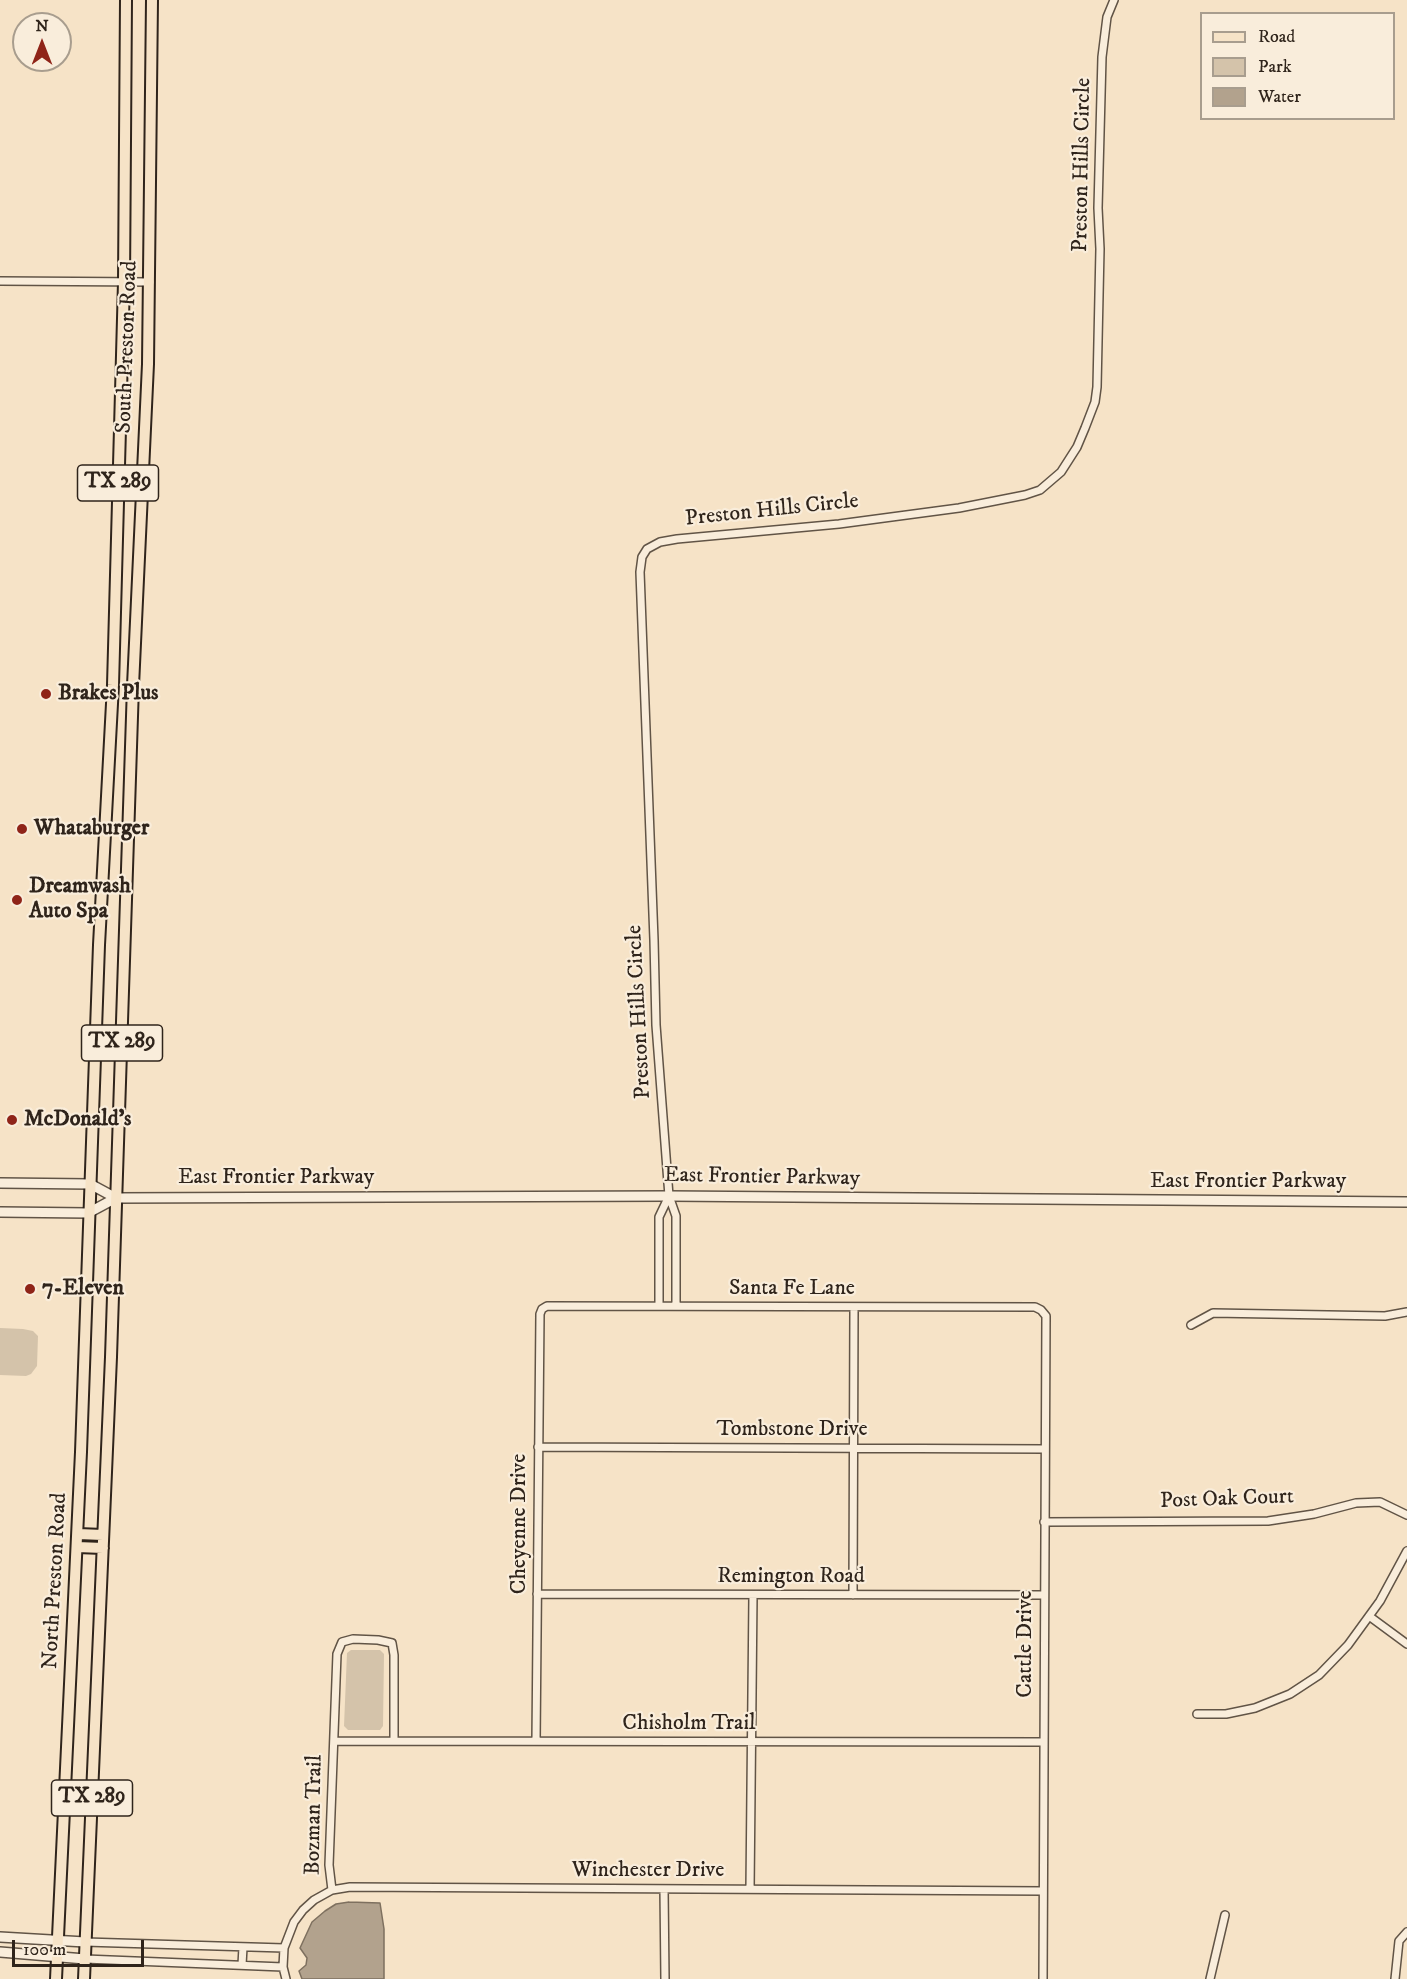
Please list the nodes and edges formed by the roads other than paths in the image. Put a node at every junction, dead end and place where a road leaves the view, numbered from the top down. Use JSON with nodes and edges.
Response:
{"nodes":[{"id":1,"x":126,"y":0,"type":"edge"},
{"id":2,"x":152,"y":0,"type":"edge"},
{"id":3,"x":1114,"y":0,"type":"edge"},
{"id":4,"x":0,"y":281,"type":"edge"},
{"id":5,"x":124,"y":282,"type":"junction"},
{"id":6,"x":150,"y":282,"type":"junction"},
{"id":7,"x":0,"y":1183,"type":"edge"},
{"id":8,"x":90,"y":1184,"type":"junction"},
{"id":9,"x":669,"y":1196,"type":"junction"},
{"id":10,"x":116,"y":1198,"type":"junction"},
{"id":11,"x":1407,"y":1202,"type":"edge"},
{"id":12,"x":0,"y":1212,"type":"edge"},
{"id":13,"x":88,"y":1213,"type":"junction"},
{"id":14,"x":659,"y":1306,"type":"junction"},
{"id":15,"x":676,"y":1306,"type":"junction"},
{"id":16,"x":854,"y":1307,"type":"junction"},
{"id":17,"x":542,"y":1309,"type":"joint"},
{"id":18,"x":1041,"y":1310,"type":"joint"},
{"id":19,"x":1407,"y":1312,"type":"edge"},
{"id":20,"x":1191,"y":1325,"type":"dead end"},
{"id":21,"x":538,"y":1447,"type":"junction"},
{"id":22,"x":853,"y":1448,"type":"junction"},
{"id":23,"x":1045,"y":1449,"type":"junction"},
{"id":24,"x":1407,"y":1515,"type":"edge"},
{"id":25,"x":1044,"y":1522,"type":"junction"},
{"id":26,"x":78,"y":1534,"type":"junction"},
{"id":27,"x":104,"y":1534,"type":"junction"},
{"id":28,"x":77,"y":1547,"type":"junction"},
{"id":29,"x":103,"y":1548,"type":"junction"},
{"id":30,"x":1407,"y":1551,"type":"edge"},
{"id":31,"x":537,"y":1594,"type":"junction"},
{"id":32,"x":753,"y":1595,"type":"junction"},
{"id":33,"x":853,"y":1595,"type":"junction"},
{"id":34,"x":1044,"y":1596,"type":"junction"},
{"id":35,"x":1369,"y":1616,"type":"junction"},
{"id":36,"x":1407,"y":1644,"type":"edge"},
{"id":37,"x":1197,"y":1714,"type":"dead end"},
{"id":38,"x":334,"y":1741,"type":"junction"},
{"id":39,"x":394,"y":1741,"type":"junction"},
{"id":40,"x":536,"y":1741,"type":"junction"},
{"id":41,"x":752,"y":1742,"type":"junction"},
{"id":42,"x":1043,"y":1742,"type":"junction"},
{"id":43,"x":664,"y":1889,"type":"junction"},
{"id":44,"x":750,"y":1889,"type":"junction"},
{"id":45,"x":332,"y":1890,"type":"junction"},
{"id":46,"x":1043,"y":1891,"type":"junction"},
{"id":47,"x":1225,"y":1915,"type":"dead end"},
{"id":48,"x":1407,"y":1932,"type":"edge"},
{"id":49,"x":0,"y":1937,"type":"edge"},
{"id":50,"x":58,"y":1941,"type":"junction"},
{"id":51,"x":85,"y":1942,"type":"junction"},
{"id":52,"x":243,"y":1947,"type":"junction"},
{"id":53,"x":284,"y":1948,"type":"junction"},
{"id":54,"x":0,"y":1952,"type":"edge"},
{"id":55,"x":57,"y":1957,"type":"junction"},
{"id":56,"x":85,"y":1959,"type":"junction"},
{"id":57,"x":242,"y":1965,"type":"junction"},
{"id":58,"x":283,"y":1967,"type":"junction"},
{"id":59,"x":56,"y":1979,"type":"edge"},
{"id":60,"x":84,"y":1979,"type":"edge"},
{"id":61,"x":286,"y":1979,"type":"edge"},
{"id":62,"x":665,"y":1979,"type":"edge"},
{"id":63,"x":1043,"y":1979,"type":"edge"},
{"id":64,"x":1210,"y":1979,"type":"edge"},
{"id":65,"x":1395,"y":1979,"type":"edge"}],
"edges":[{"from":1,"to":5,"type":"main road","name":"South Preston Road","number":"TX 289"},
{"from":2,"to":6,"type":"main road","name":"South Preston Road","number":"TX 289"},
{"from":3,"to":9,"type":"street","name":"Preston Hills Circle"},
{"from":4,"to":5,"type":"street"},
{"from":5,"to":6,"type":"street"},
{"from":5,"to":8,"type":"main road","name":"South Preston Road","number":"TX 289"},
{"from":6,"to":10,"type":"main road","name":"South Preston Road","number":"TX 289"},
{"from":7,"to":8,"type":"street"},
{"from":8,"to":10,"type":"street"},
{"from":8,"to":13,"type":"main road","name":"North Preston Road","number":"TX 289"},
{"from":9,"to":10,"type":"street","name":"East Frontier Parkway"},
{"from":9,"to":11,"type":"street","name":"East Frontier Parkway"},
{"from":9,"to":14,"type":"street"},
{"from":9,"to":15,"type":"street"},
{"from":10,"to":13,"type":"street"},
{"from":10,"to":27,"type":"main road","name":"North Preston Road","number":"TX 289"},
{"from":12,"to":13,"type":"street"},
{"from":13,"to":26,"type":"main road","name":"North Preston Road","number":"TX 289"},
{"from":14,"to":15,"type":"street","name":"Santa Fe Lane"},
{"from":14,"to":17,"type":"street","name":"Santa Fe Lane"},
{"from":15,"to":16,"type":"street","name":"Santa Fe Lane"},
{"from":16,"to":18,"type":"street","name":"Santa Fe Lane"},
{"from":16,"to":22,"type":"street"},
{"from":17,"to":21,"type":"street","name":"Cheyenne Drive"},
{"from":18,"to":23,"type":"street","name":"Cattle Drive"},
{"from":19,"to":20,"type":"street"},
{"from":21,"to":22,"type":"street","name":"Tombstone Drive"},
{"from":21,"to":31,"type":"street","name":"Cheyenne Drive"},
{"from":22,"to":23,"type":"street","name":"Tombstone Drive"},
{"from":22,"to":33,"type":"street"},
{"from":23,"to":25,"type":"street","name":"Cattle Drive"},
{"from":24,"to":25,"type":"street","name":"Post Oak Court"},
{"from":25,"to":34,"type":"street","name":"Cattle Drive"},
{"from":26,"to":27,"type":"main road"},
{"from":26,"to":28,"type":"main road","name":"North Preston Road","number":"TX 289"},
{"from":27,"to":29,"type":"main road","name":"North Preston Road","number":"TX 289"},
{"from":28,"to":29,"type":"main road"},
{"from":28,"to":50,"type":"main road","name":"North Preston Road","number":"TX 289"},
{"from":29,"to":51,"type":"main road","name":"North Preston Road","number":"TX 289"},
{"from":30,"to":35,"type":"street"},
{"from":31,"to":32,"type":"street","name":"Remington Road"},
{"from":31,"to":40,"type":"street","name":"Cheyenne Drive"},
{"from":32,"to":33,"type":"street","name":"Remington Road"},
{"from":32,"to":41,"type":"street"},
{"from":33,"to":34,"type":"street","name":"Remington Road"},
{"from":34,"to":42,"type":"street","name":"Cattle Drive"},
{"from":35,"to":36,"type":"street"},
{"from":35,"to":37,"type":"street"},
{"from":38,"to":39,"type":"street","name":"Chisholm Trail"},
{"from":38,"to":39,"type":"street","name":"Bozman Trail"},
{"from":38,"to":45,"type":"street","name":"Bozman Trail"},
{"from":39,"to":40,"type":"street","name":"Chisholm Trail"},
{"from":40,"to":41,"type":"street","name":"Chisholm Trail"},
{"from":41,"to":42,"type":"street","name":"Chisholm Trail"},
{"from":41,"to":44,"type":"street"},
{"from":42,"to":46,"type":"street","name":"Cattle Drive"},
{"from":43,"to":44,"type":"street","name":"Winchester Drive"},
{"from":43,"to":45,"type":"street","name":"Winchester Drive"},
{"from":43,"to":62,"type":"street"},
{"from":44,"to":46,"type":"street","name":"Winchester Drive"},
{"from":45,"to":53,"type":"street","name":"Winchester Drive"},
{"from":46,"to":63,"type":"street","name":"Cattle Drive"},
{"from":47,"to":64,"type":"street"},
{"from":48,"to":65,"type":"street"},
{"from":49,"to":50,"type":"street"},
{"from":50,"to":51,"type":"street"},
{"from":50,"to":55,"type":"main road","name":"North Preston Road","number":"TX 289"},
{"from":51,"to":52,"type":"street"},
{"from":51,"to":56,"type":"main road","name":"North Preston Road","number":"TX 289"},
{"from":52,"to":53,"type":"street"},
{"from":52,"to":57,"type":"street"},
{"from":53,"to":58,"type":"street","name":"Winchester Drive"},
{"from":54,"to":55,"type":"street"},
{"from":55,"to":56,"type":"street"},
{"from":55,"to":59,"type":"main road","name":"North Preston Road","number":"TX 289"},
{"from":56,"to":57,"type":"street"},
{"from":56,"to":60,"type":"main road","name":"North Preston Road","number":"TX 289"},
{"from":57,"to":58,"type":"street"},
{"from":58,"to":61,"type":"street","name":"Winchester Drive"}]}
